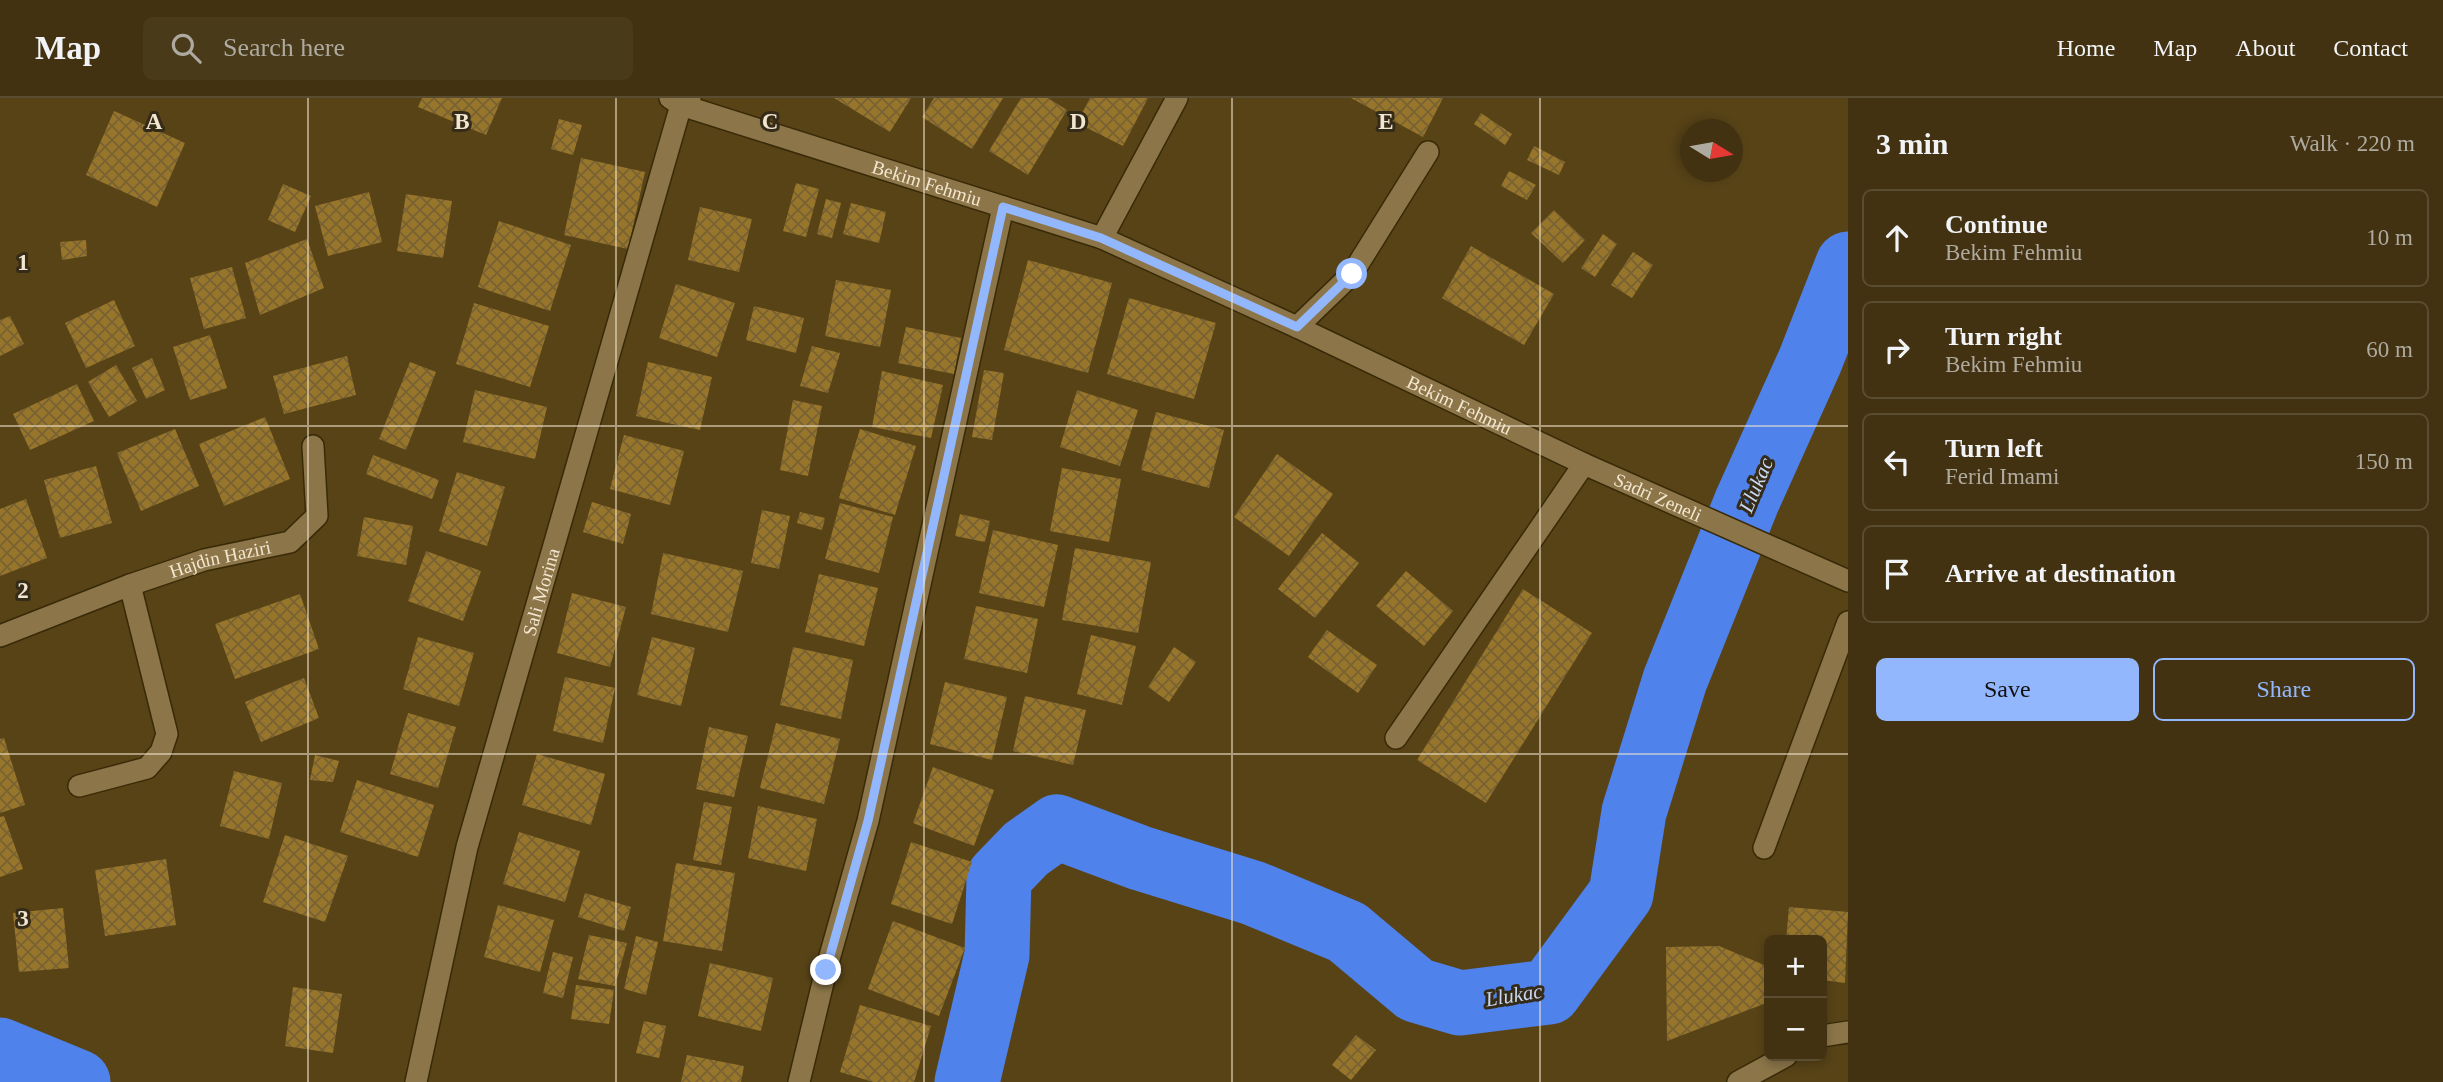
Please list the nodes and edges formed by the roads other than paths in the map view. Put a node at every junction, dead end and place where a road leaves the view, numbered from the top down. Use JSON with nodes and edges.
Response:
{"nodes":[{"id":1,"x":1177,"y":98,"type":"edge"},
{"id":2,"x":680,"y":100,"type":"edge"},
{"id":3,"x":1428,"y":152,"type":"dead end"},
{"id":4,"x":1003,"y":207,"type":"junction"},
{"id":5,"x":1101,"y":238,"type":"junction"},
{"id":6,"x":1297,"y":327,"type":"junction"},
{"id":7,"x":313,"y":446,"type":"dead end"},
{"id":8,"x":1584,"y":464,"type":"junction"},
{"id":9,"x":1848,"y":581,"type":"edge"},
{"id":10,"x":130,"y":585,"type":"junction"},
{"id":11,"x":1848,"y":622,"type":"edge"},
{"id":12,"x":0,"y":636,"type":"edge"},
{"id":13,"x":1396,"y":737,"type":"dead end"},
{"id":14,"x":79,"y":786,"type":"dead end"},
{"id":15,"x":1764,"y":848,"type":"dead end"},
{"id":16,"x":1848,"y":1032,"type":"edge"},
{"id":17,"x":1827,"y":1035,"type":"edge"},
{"id":18,"x":1777,"y":1061,"type":"edge"},
{"id":19,"x":416,"y":1082,"type":"edge"},
{"id":20,"x":799,"y":1082,"type":"edge"},
{"id":21,"x":1738,"y":1082,"type":"edge"}],
"edges":[{"from":1,"to":5,"type":"street"},
{"from":2,"to":4,"type":"street","name":"Bekim Fehmiu"},
{"from":2,"to":19,"type":"street","name":"Sali Morina"},
{"from":3,"to":6,"type":"street"},
{"from":4,"to":5,"type":"street","name":"Bekim Fehmiu"},
{"from":4,"to":20,"type":"street"},
{"from":5,"to":6,"type":"street","name":"Bekim Fehmiu"},
{"from":6,"to":8,"type":"street","name":"Bekim Fehmiu"},
{"from":7,"to":10,"type":"street","name":"Hajdin Haziri"},
{"from":8,"to":9,"type":"street","name":"Sadri Zeneli"},
{"from":8,"to":13,"type":"street"},
{"from":10,"to":12,"type":"street","name":"Hajdin Haziri"},
{"from":10,"to":14,"type":"street"},
{"from":11,"to":15,"type":"street"},
{"from":16,"to":17,"type":"street"},
{"from":18,"to":21,"type":"street"}]}
